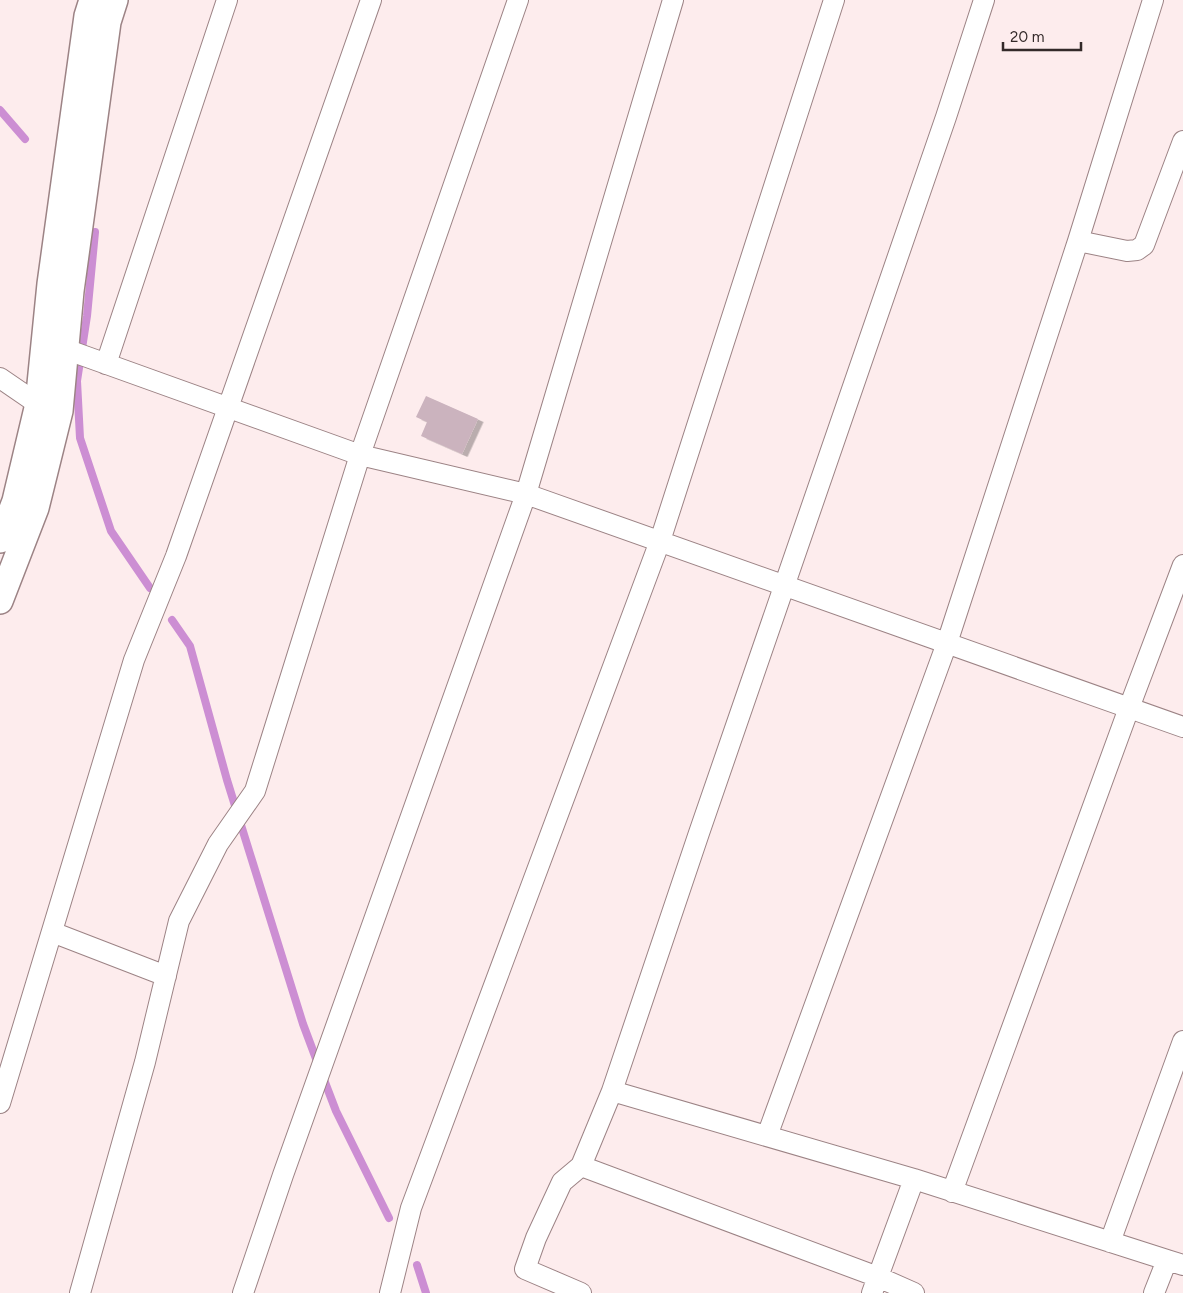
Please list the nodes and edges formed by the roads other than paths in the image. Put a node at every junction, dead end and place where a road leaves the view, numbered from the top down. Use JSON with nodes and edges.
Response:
{"nodes":[{"id":1,"x":92,"y":0,"type":"edge"},
{"id":2,"x":115,"y":0,"type":"edge"},
{"id":3,"x":227,"y":0,"type":"edge"},
{"id":4,"x":371,"y":0,"type":"edge"},
{"id":5,"x":518,"y":0,"type":"edge"},
{"id":6,"x":674,"y":0,"type":"edge"},
{"id":7,"x":834,"y":0,"type":"edge"},
{"id":8,"x":984,"y":0,"type":"edge"},
{"id":9,"x":1153,"y":0,"type":"edge"},
{"id":10,"x":1183,"y":142,"type":"edge"},
{"id":11,"x":1078,"y":241,"type":"junction"},
{"id":12,"x":54,"y":349,"type":"junction"},
{"id":13,"x":106,"y":364,"type":"junction"},
{"id":14,"x":0,"y":378,"type":"edge"},
{"id":15,"x":38,"y":404,"type":"junction"},
{"id":16,"x":228,"y":409,"type":"junction"},
{"id":17,"x":360,"y":456,"type":"junction"},
{"id":18,"x":526,"y":494,"type":"junction"},
{"id":19,"x":0,"y":540,"type":"edge"},
{"id":20,"x":660,"y":542,"type":"junction"},
{"id":21,"x":1183,"y":565,"type":"edge"},
{"id":22,"x":785,"y":586,"type":"junction"},
{"id":23,"x":0,"y":601,"type":"edge"},
{"id":24,"x":947,"y":643,"type":"junction"},
{"id":25,"x":1129,"y":708,"type":"junction"},
{"id":26,"x":1183,"y":727,"type":"edge"},
{"id":27,"x":52,"y":932,"type":"junction"},
{"id":28,"x":166,"y":976,"type":"junction"},
{"id":29,"x":1183,"y":1041,"type":"edge"},
{"id":30,"x":612,"y":1091,"type":"junction"},
{"id":31,"x":0,"y":1103,"type":"edge"},
{"id":32,"x":767,"y":1136,"type":"junction"},
{"id":33,"x":581,"y":1166,"type":"junction"},
{"id":34,"x":914,"y":1180,"type":"junction"},
{"id":35,"x":952,"y":1192,"type":"junction"},
{"id":36,"x":1110,"y":1242,"type":"junction"},
{"id":37,"x":1175,"y":1263,"type":"edge"},
{"id":38,"x":875,"y":1285,"type":"edge"},
{"id":39,"x":80,"y":1293,"type":"edge"},
{"id":40,"x":243,"y":1293,"type":"edge"},
{"id":41,"x":390,"y":1293,"type":"edge"},
{"id":42,"x":580,"y":1293,"type":"edge"},
{"id":43,"x":914,"y":1293,"type":"edge"},
{"id":44,"x":1154,"y":1293,"type":"edge"}],
"edges":[{"from":1,"to":12,"type":"street"},
{"from":2,"to":12,"type":"street"},
{"from":3,"to":13,"type":"street"},
{"from":4,"to":16,"type":"street"},
{"from":5,"to":17,"type":"street"},
{"from":6,"to":18,"type":"street"},
{"from":7,"to":20,"type":"street"},
{"from":8,"to":22,"type":"street"},
{"from":9,"to":11,"type":"street"},
{"from":10,"to":11,"type":"street"},
{"from":11,"to":24,"type":"street"},
{"from":12,"to":13,"type":"street"},
{"from":12,"to":15,"type":"street"},
{"from":12,"to":23,"type":"street"},
{"from":13,"to":16,"type":"street"},
{"from":14,"to":15,"type":"street"},
{"from":15,"to":19,"type":"street"},
{"from":16,"to":17,"type":"street"},
{"from":16,"to":27,"type":"street"},
{"from":17,"to":18,"type":"street"},
{"from":17,"to":28,"type":"street"},
{"from":18,"to":20,"type":"street"},
{"from":18,"to":40,"type":"street"},
{"from":20,"to":22,"type":"street"},
{"from":20,"to":41,"type":"street"},
{"from":21,"to":25,"type":"street"},
{"from":22,"to":24,"type":"street"},
{"from":22,"to":30,"type":"street"},
{"from":24,"to":25,"type":"street"},
{"from":24,"to":32,"type":"street"},
{"from":25,"to":26,"type":"street"},
{"from":25,"to":35,"type":"street"},
{"from":27,"to":28,"type":"street"},
{"from":27,"to":31,"type":"street"},
{"from":28,"to":39,"type":"street"},
{"from":29,"to":36,"type":"street"},
{"from":30,"to":32,"type":"street"},
{"from":30,"to":33,"type":"street"},
{"from":32,"to":34,"type":"street"},
{"from":33,"to":38,"type":"street"},
{"from":33,"to":42,"type":"street"},
{"from":34,"to":35,"type":"street"},
{"from":34,"to":38,"type":"street"},
{"from":35,"to":36,"type":"street"},
{"from":36,"to":37,"type":"street"},
{"from":37,"to":44,"type":"street"},
{"from":38,"to":43,"type":"street"}]}
